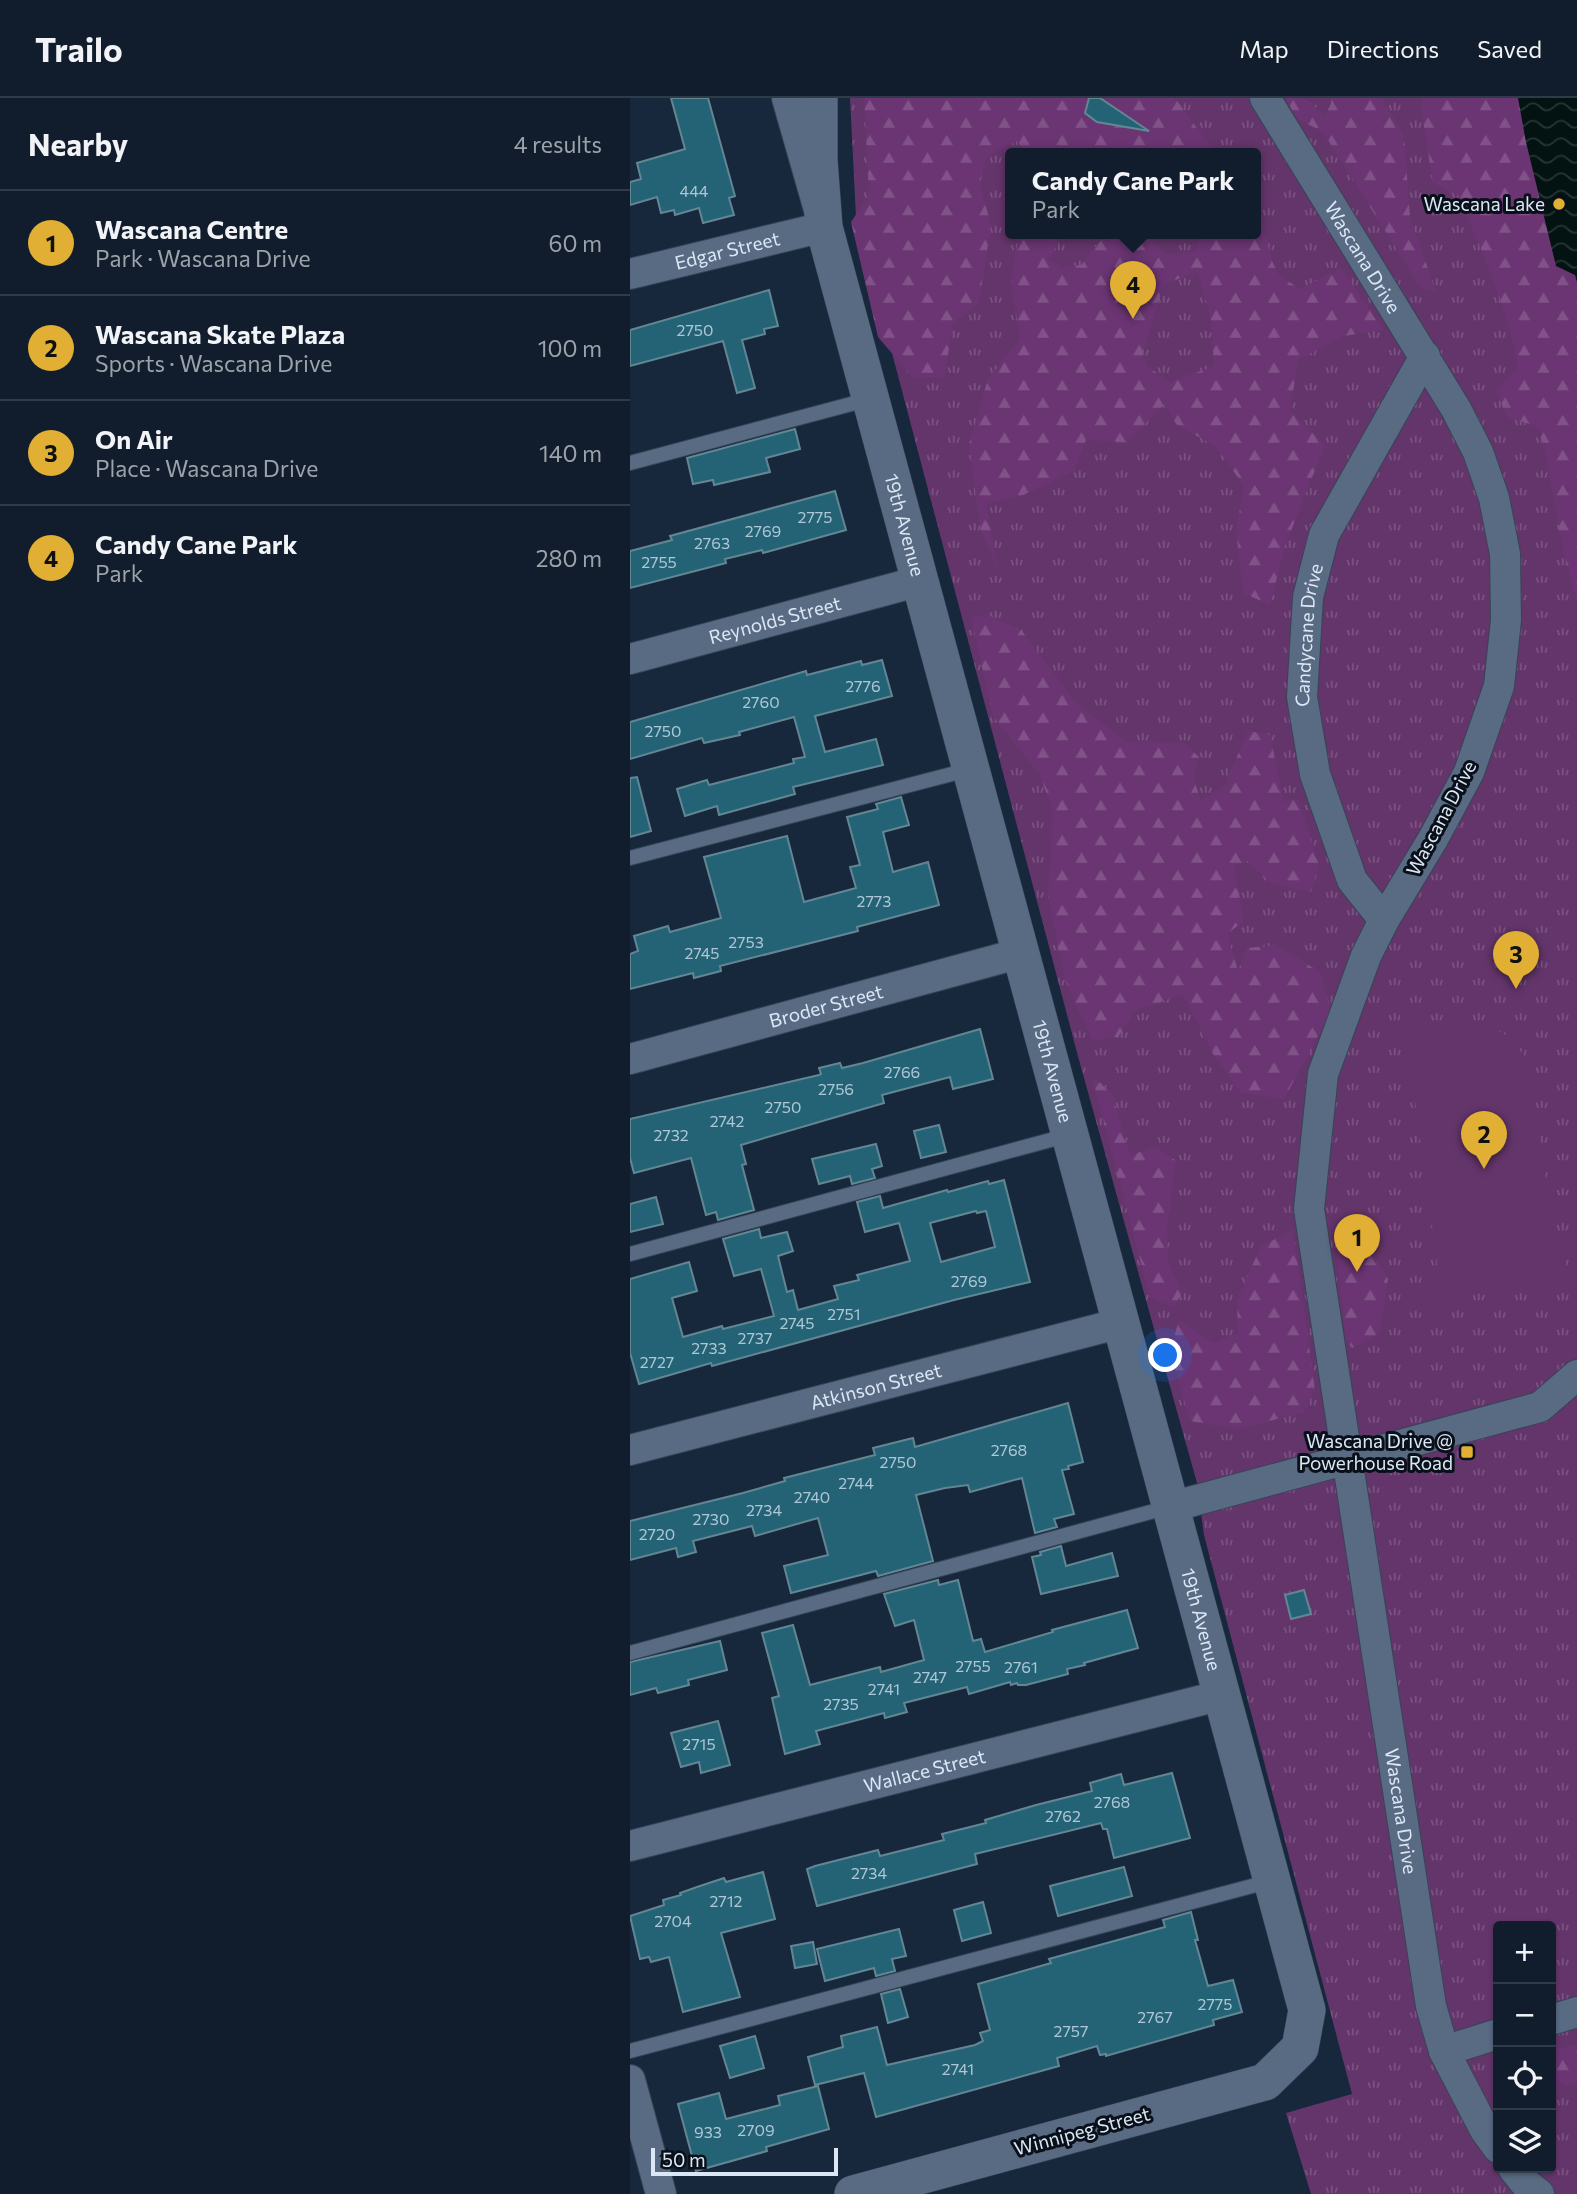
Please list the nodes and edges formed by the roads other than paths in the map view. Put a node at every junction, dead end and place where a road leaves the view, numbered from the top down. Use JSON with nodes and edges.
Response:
{"nodes":[{"id":1,"x":787,"y":98,"type":"edge"},
{"id":2,"x":819,"y":98,"type":"edge"},
{"id":3,"x":1265,"y":98,"type":"edge"},
{"id":4,"x":824,"y":227,"type":"junction"},
{"id":5,"x":630,"y":274,"type":"edge"},
{"id":6,"x":1425,"y":356,"type":"junction"},
{"id":7,"x":871,"y":398,"type":"junction"},
{"id":8,"x":630,"y":463,"type":"edge"},
{"id":9,"x":920,"y":581,"type":"junction"},
{"id":10,"x":630,"y":659,"type":"edge"},
{"id":11,"x":971,"y":769,"type":"junction"},
{"id":12,"x":630,"y":858,"type":"edge"},
{"id":13,"x":1384,"y":920,"type":"junction"},
{"id":14,"x":1021,"y":953,"type":"junction"},
{"id":15,"x":630,"y":1059,"type":"edge"},
{"id":16,"x":1070,"y":1135,"type":"junction"},
{"id":17,"x":630,"y":1254,"type":"edge"},
{"id":18,"x":1121,"y":1323,"type":"junction"},
{"id":19,"x":1577,"y":1375,"type":"edge"},
{"id":20,"x":630,"y":1450,"type":"edge"},
{"id":21,"x":1349,"y":1458,"type":"junction"},
{"id":22,"x":1171,"y":1507,"type":"junction"},
{"id":23,"x":630,"y":1653,"type":"edge"},
{"id":24,"x":1222,"y":1695,"type":"junction"},
{"id":25,"x":630,"y":1846,"type":"edge"},
{"id":26,"x":1272,"y":1880,"type":"junction"},
{"id":27,"x":1577,"y":2012,"type":"edge"},
{"id":28,"x":1556,"y":2018,"type":"edge"},
{"id":29,"x":1493,"y":2036,"type":"edge"},
{"id":30,"x":1300,"y":2048,"type":"joint"},
{"id":31,"x":630,"y":2051,"type":"edge"},
{"id":32,"x":1444,"y":2051,"type":"junction"},
{"id":33,"x":630,"y":2080,"type":"edge"},
{"id":34,"x":1493,"y":2141,"type":"edge"},
{"id":35,"x":1517,"y":2173,"type":"edge"},
{"id":36,"x":661,"y":2194,"type":"edge"},
{"id":37,"x":853,"y":2194,"type":"edge"},
{"id":38,"x":1539,"y":2194,"type":"edge"}],
"edges":[{"from":1,"to":4,"type":"street","name":"19th Avenue"},
{"from":2,"to":4,"type":"street"},
{"from":3,"to":6,"type":"street","name":"Wascana Drive"},
{"from":4,"to":5,"type":"street","name":"Edgar Street"},
{"from":4,"to":7,"type":"street","name":"19th Avenue"},
{"from":6,"to":13,"type":"street","name":"Wascana Drive"},
{"from":6,"to":13,"type":"street","name":"Candycane Drive"},
{"from":7,"to":8,"type":"lane"},
{"from":7,"to":9,"type":"street","name":"19th Avenue"},
{"from":9,"to":10,"type":"street","name":"Reynolds Street"},
{"from":9,"to":11,"type":"street","name":"19th Avenue"},
{"from":11,"to":12,"type":"lane"},
{"from":11,"to":14,"type":"street","name":"19th Avenue"},
{"from":13,"to":21,"type":"street","name":"Wascana Drive"},
{"from":14,"to":15,"type":"street","name":"Broder Street"},
{"from":14,"to":16,"type":"street","name":"19th Avenue"},
{"from":16,"to":17,"type":"lane"},
{"from":16,"to":18,"type":"street","name":"19th Avenue"},
{"from":18,"to":20,"type":"street","name":"Atkinson Street"},
{"from":18,"to":22,"type":"street","name":"19th Avenue"},
{"from":19,"to":21,"type":"street"},
{"from":21,"to":22,"type":"street"},
{"from":21,"to":32,"type":"street","name":"Wascana Drive"},
{"from":22,"to":23,"type":"lane"},
{"from":22,"to":24,"type":"street","name":"19th Avenue"},
{"from":24,"to":25,"type":"street","name":"Wallace Street"},
{"from":24,"to":26,"type":"street","name":"19th Avenue"},
{"from":26,"to":30,"type":"street","name":"19th Avenue"},
{"from":26,"to":31,"type":"lane"},
{"from":27,"to":28,"type":"street"},
{"from":29,"to":32,"type":"street"},
{"from":30,"to":37,"type":"street","name":"Winnipeg Street"},
{"from":32,"to":34,"type":"street","name":"Wascana Drive"},
{"from":33,"to":36,"type":"street"},
{"from":35,"to":38,"type":"street"}]}
